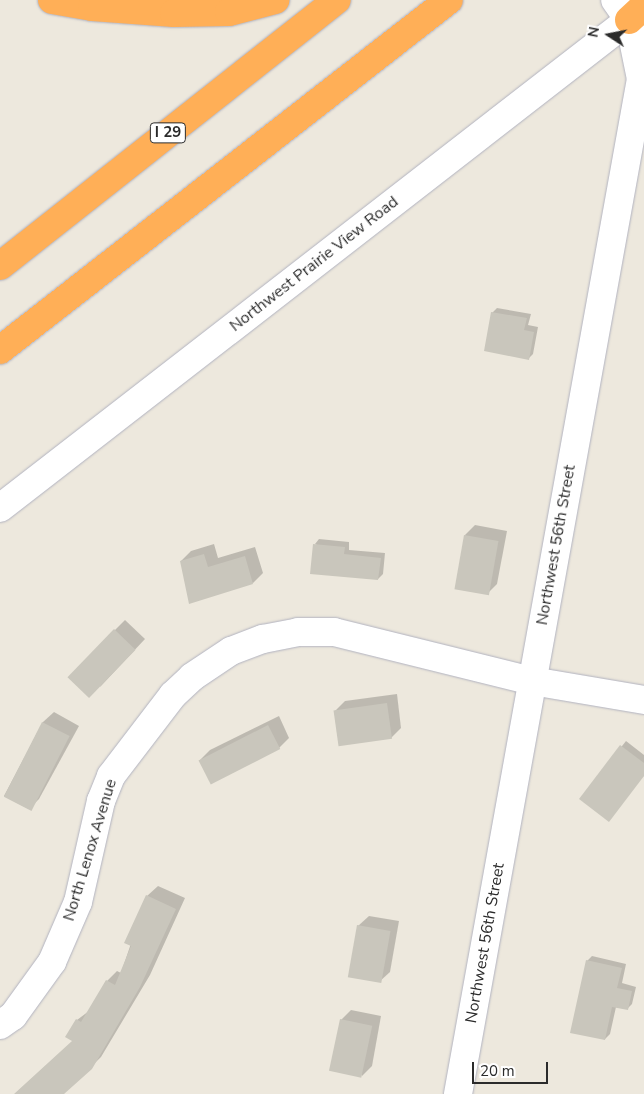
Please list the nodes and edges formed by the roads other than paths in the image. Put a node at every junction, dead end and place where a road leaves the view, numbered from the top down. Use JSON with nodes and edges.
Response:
{"nodes":[{"id":1,"x":52,"y":0,"type":"edge"},
{"id":2,"x":275,"y":0,"type":"edge"},
{"id":3,"x":337,"y":0,"type":"edge"},
{"id":4,"x":449,"y":0,"type":"edge"},
{"id":5,"x":88,"y":4,"type":"edge"},
{"id":6,"x":629,"y":9,"type":"edge"},
{"id":7,"x":642,"y":79,"type":"edge"},
{"id":8,"x":0,"y":266,"type":"edge"},
{"id":9,"x":0,"y":350,"type":"edge"},
{"id":10,"x":0,"y":508,"type":"edge"},
{"id":11,"x":532,"y":681,"type":"junction"},
{"id":12,"x":644,"y":700,"type":"edge"},
{"id":13,"x":0,"y":1025,"type":"edge"},
{"id":14,"x":458,"y":1094,"type":"edge"}],
"edges":[{"from":1,"to":5,"type":"highway"},
{"from":2,"to":5,"type":"highway"},
{"from":3,"to":8,"type":"highway","number":"I 29"},
{"from":4,"to":9,"type":"highway"},
{"from":6,"to":7,"type":"street","name":"Northwest 56th Street"},
{"from":6,"to":10,"type":"street","name":"Northwest Prairie View Road"},
{"from":7,"to":11,"type":"street","name":"Northwest 56th Street"},
{"from":11,"to":12,"type":"street","name":"North Lenox Avenue"},
{"from":11,"to":13,"type":"street","name":"North Lenox Avenue"},
{"from":11,"to":14,"type":"street","name":"Northwest 56th Street"}]}
